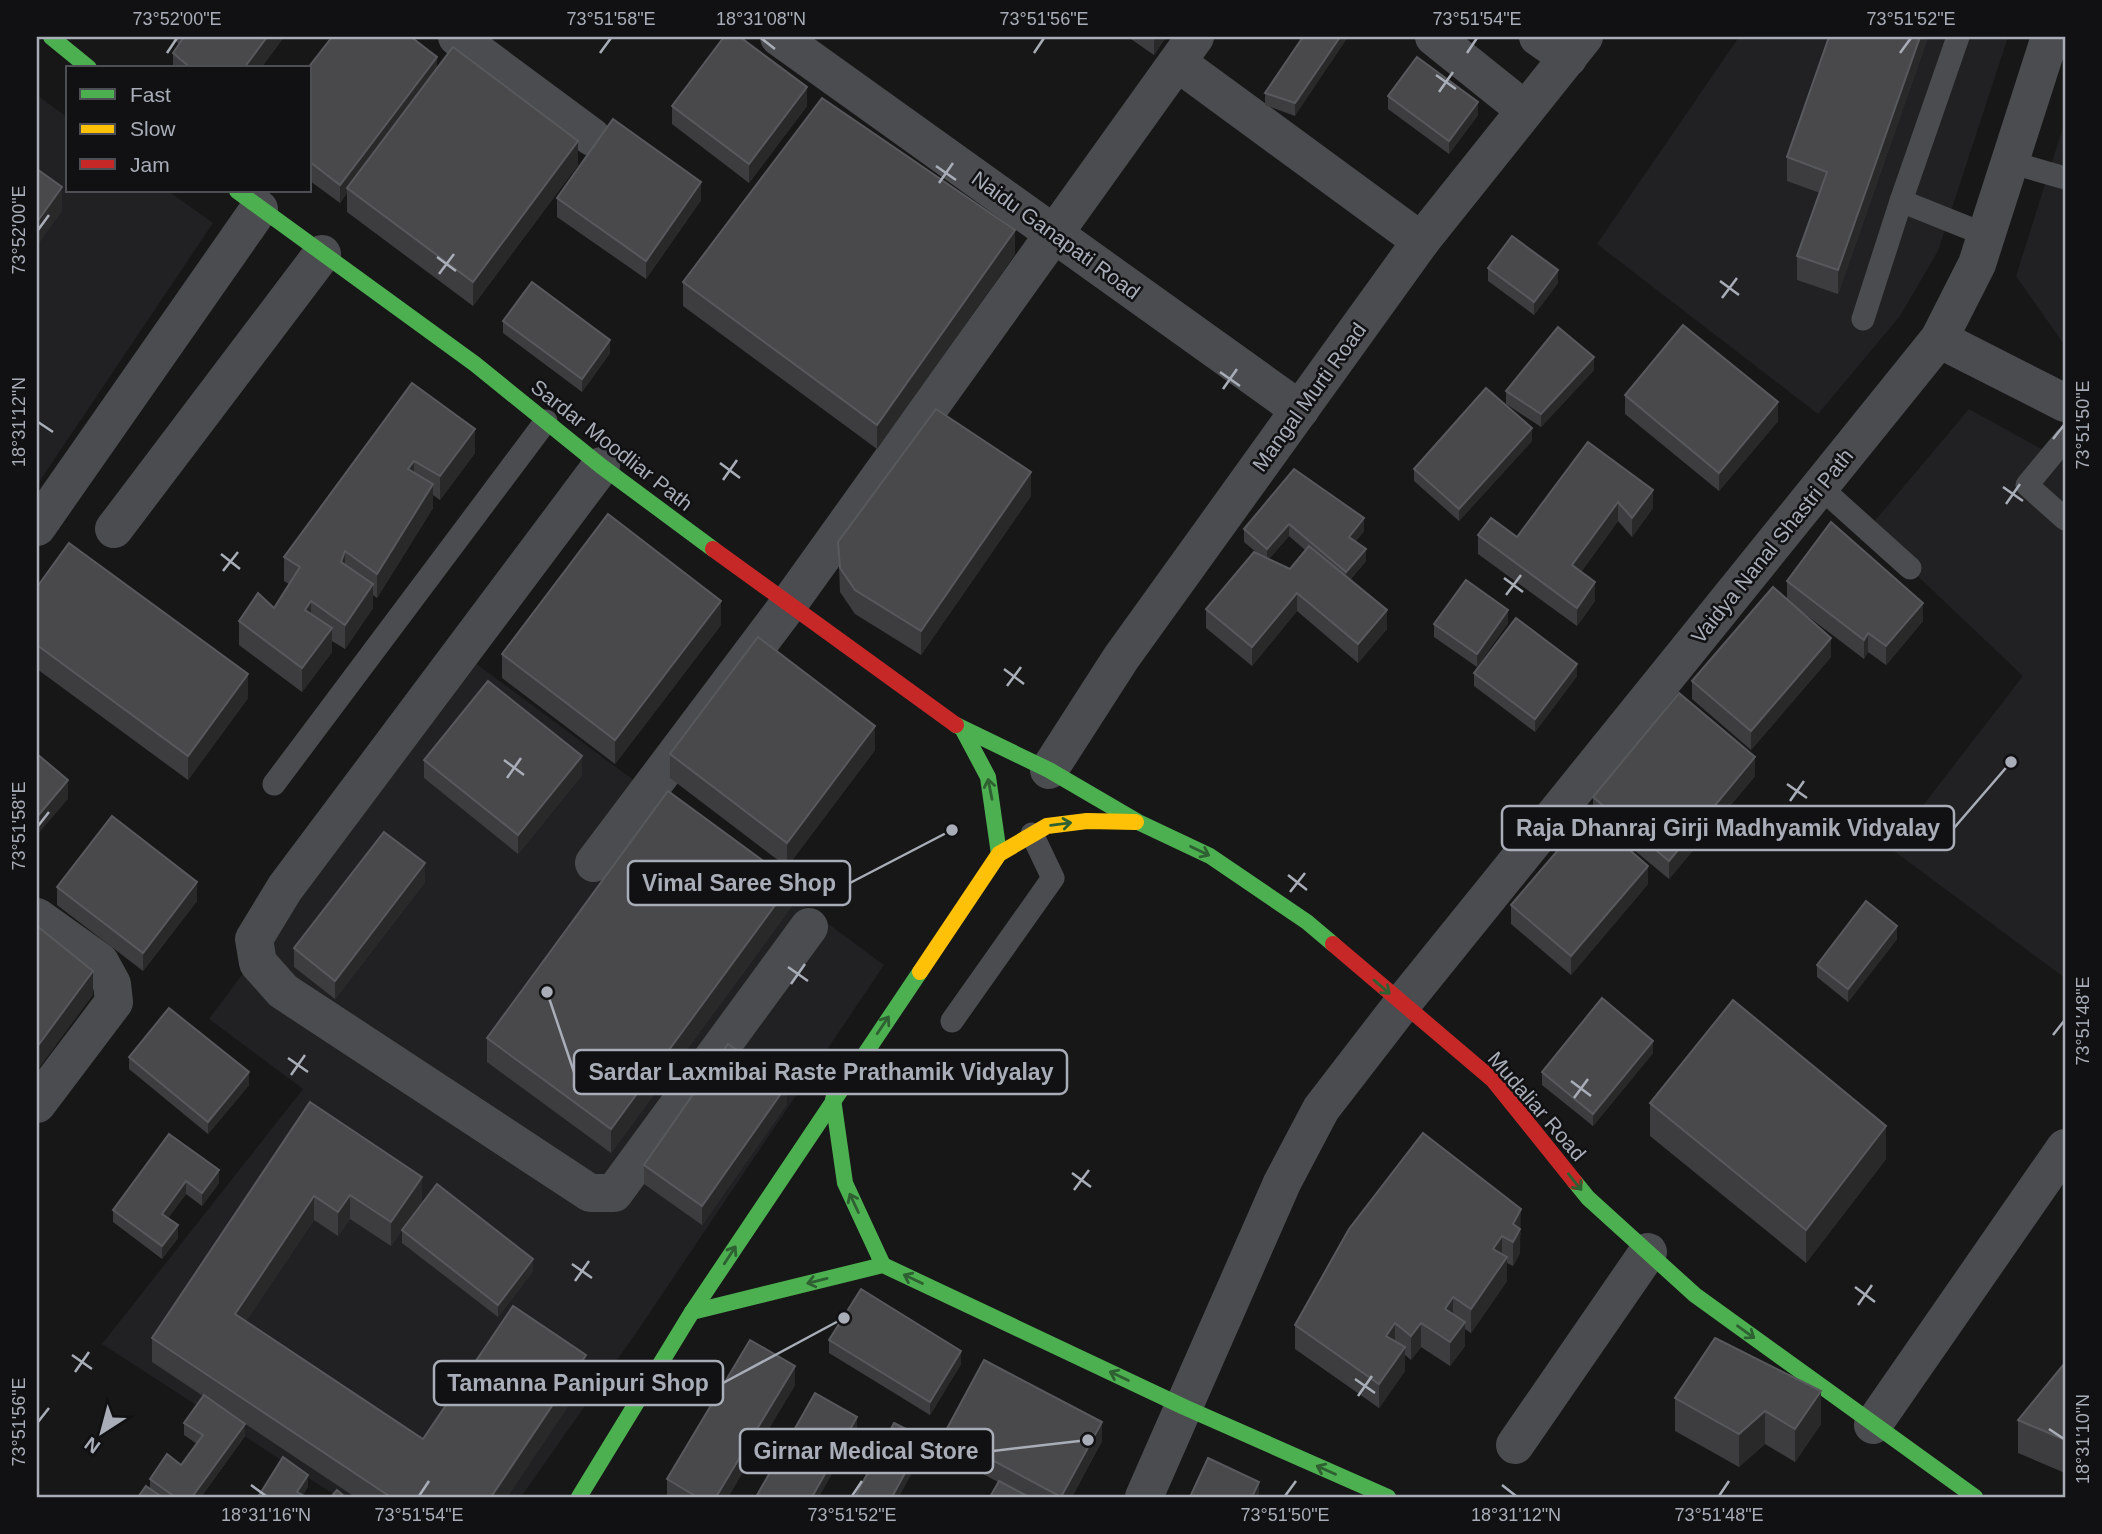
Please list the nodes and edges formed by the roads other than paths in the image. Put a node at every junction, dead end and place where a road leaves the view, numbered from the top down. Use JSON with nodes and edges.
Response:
{"nodes":[{"id":1,"x":51,"y":37,"type":"edge"},
{"id":2,"x":457,"y":37,"type":"edge"},
{"id":3,"x":779,"y":37,"type":"edge"},
{"id":4,"x":1434,"y":37,"type":"edge"},
{"id":5,"x":1958,"y":37,"type":"edge"},
{"id":6,"x":2050,"y":37,"type":"edge"},
{"id":7,"x":1563,"y":44,"type":"edge"},
{"id":8,"x":1186,"y":50,"type":"edge"},
{"id":9,"x":87,"y":66,"type":"edge"},
{"id":10,"x":1525,"y":110,"type":"junction"},
{"id":11,"x":592,"y":137,"type":"dead end"},
{"id":12,"x":2010,"y":162,"type":"junction"},
{"id":13,"x":2065,"y":178,"type":"edge"},
{"id":14,"x":248,"y":200,"type":"edge"},
{"id":15,"x":1902,"y":201,"type":"junction"},
{"id":16,"x":1053,"y":233,"type":"junction"},
{"id":17,"x":1986,"y":235,"type":"junction"},
{"id":18,"x":1421,"y":241,"type":"junction"},
{"id":19,"x":322,"y":254,"type":"junction"},
{"id":20,"x":1863,"y":319,"type":"dead end"},
{"id":21,"x":1939,"y":339,"type":"junction"},
{"id":22,"x":2065,"y":403,"type":"edge"},
{"id":23,"x":1300,"y":410,"type":"junction"},
{"id":24,"x":546,"y":421,"type":"junction"},
{"id":25,"x":2065,"y":439,"type":"edge"},
{"id":26,"x":601,"y":466,"type":"junction"},
{"id":27,"x":1820,"y":487,"type":"junction"},
{"id":28,"x":2065,"y":519,"type":"edge"},
{"id":29,"x":37,"y":527,"type":"edge"},
{"id":30,"x":114,"y":528,"type":"dead end"},
{"id":31,"x":1910,"y":568,"type":"dead end"},
{"id":32,"x":788,"y":605,"type":"junction"},
{"id":33,"x":963,"y":730,"type":"junction"},
{"id":34,"x":1049,"y":769,"type":"junction"},
{"id":35,"x":274,"y":783,"type":"dead end"},
{"id":36,"x":1138,"y":822,"type":"junction"},
{"id":37,"x":1032,"y":834,"type":"junction"},
{"id":38,"x":999,"y":854,"type":"junction"},
{"id":39,"x":594,"y":863,"type":"dead end"},
{"id":40,"x":37,"y":917,"type":"edge"},
{"id":41,"x":809,"y":927,"type":"dead end"},
{"id":42,"x":1402,"y":1004,"type":"junction"},
{"id":43,"x":952,"y":1021,"type":"dead end"},
{"id":44,"x":833,"y":1099,"type":"junction"},
{"id":45,"x":37,"y":1104,"type":"edge"},
{"id":46,"x":2065,"y":1147,"type":"edge"},
{"id":47,"x":1648,"y":1252,"type":"junction"},
{"id":48,"x":883,"y":1265,"type":"junction"},
{"id":49,"x":692,"y":1312,"type":"junction"},
{"id":50,"x":1184,"y":1407,"type":"junction"},
{"id":51,"x":1873,"y":1425,"type":"junction"},
{"id":52,"x":1515,"y":1445,"type":"dead end"},
{"id":53,"x":579,"y":1497,"type":"edge"},
{"id":54,"x":1144,"y":1497,"type":"edge"},
{"id":55,"x":1388,"y":1497,"type":"edge"},
{"id":56,"x":1975,"y":1497,"type":"edge"}],
"edges":[{"from":1,"to":9,"type":"street"},
{"from":2,"to":11,"type":"street"},
{"from":3,"to":16,"type":"street","name":"Naidu Ganapati Road"},
{"from":4,"to":10,"type":"street"},
{"from":5,"to":15,"type":"lane"},
{"from":6,"to":12,"type":"street","name":"Vaidya Nanal Shastri Path"},
{"from":7,"to":10,"type":"street","name":"Mangal Murti Road"},
{"from":8,"to":16,"type":"street"},
{"from":8,"to":18,"type":"street"},
{"from":10,"to":18,"type":"street","name":"Mangal Murti Road"},
{"from":12,"to":13,"type":"lane"},
{"from":12,"to":17,"type":"street","name":"Vaidya Nanal Shastri Path"},
{"from":14,"to":19,"type":"street","name":"Sardar Moodliar Path"},
{"from":14,"to":29,"type":"street"},
{"from":15,"to":17,"type":"lane"},
{"from":15,"to":20,"type":"lane"},
{"from":16,"to":23,"type":"street","name":"Naidu Ganapati Road"},
{"from":16,"to":32,"type":"street"},
{"from":17,"to":21,"type":"street","name":"Vaidya Nanal Shastri Path"},
{"from":18,"to":23,"type":"street","name":"Mangal Murti Road"},
{"from":19,"to":24,"type":"street","name":"Sardar Moodliar Path"},
{"from":19,"to":30,"type":"street"},
{"from":21,"to":22,"type":"street"},
{"from":21,"to":27,"type":"street","name":"Vaidya Nanal Shastri Path"},
{"from":23,"to":34,"type":"street","name":"Mangal Murti Road"},
{"from":24,"to":26,"type":"street","name":"Sardar Moodliar Path"},
{"from":24,"to":35,"type":"lane"},
{"from":25,"to":28,"type":"lane"},
{"from":26,"to":32,"type":"street","name":"Sardar Moodliar Path"},
{"from":26,"to":41,"type":"street"},
{"from":27,"to":31,"type":"lane"},
{"from":27,"to":42,"type":"street","name":"Vaidya Nanal Shastri Path"},
{"from":32,"to":33,"type":"street","name":"Sardar Moodliar Path"},
{"from":32,"to":39,"type":"street"},
{"from":33,"to":34,"type":"street","name":"Sardar Moodliar Path"},
{"from":38,"to":33,"type":"street","name":"Sardar Moodliar Path","one_way":true},
{"from":34,"to":36,"type":"street","name":"Mudaliar Road"},
{"from":37,"to":36,"type":"street","one_way":true},
{"from":36,"to":42,"type":"street","name":"Mudaliar Road","one_way":true},
{"from":37,"to":38,"type":"street"},
{"from":37,"to":43,"type":"lane"},
{"from":44,"to":38,"type":"street","one_way":true},
{"from":40,"to":45,"type":"street"},
{"from":42,"to":47,"type":"street","name":"Mudaliar Road","one_way":true},
{"from":42,"to":50,"type":"street","name":"Vaidya Nanal Shastri Path"},
{"from":48,"to":44,"type":"street","one_way":true},
{"from":49,"to":44,"type":"street","one_way":true},
{"from":46,"to":51,"type":"street"},
{"from":47,"to":51,"type":"street","name":"Mudaliar Road","one_way":true},
{"from":47,"to":52,"type":"street"},
{"from":48,"to":49,"type":"street","one_way":true},
{"from":50,"to":48,"type":"street","one_way":true},
{"from":49,"to":53,"type":"street"},
{"from":50,"to":54,"type":"street","name":"Vaidya Nanal Shastri Path"},
{"from":55,"to":50,"type":"street","one_way":true},
{"from":51,"to":56,"type":"street","name":"Mudaliar Road"}]}
